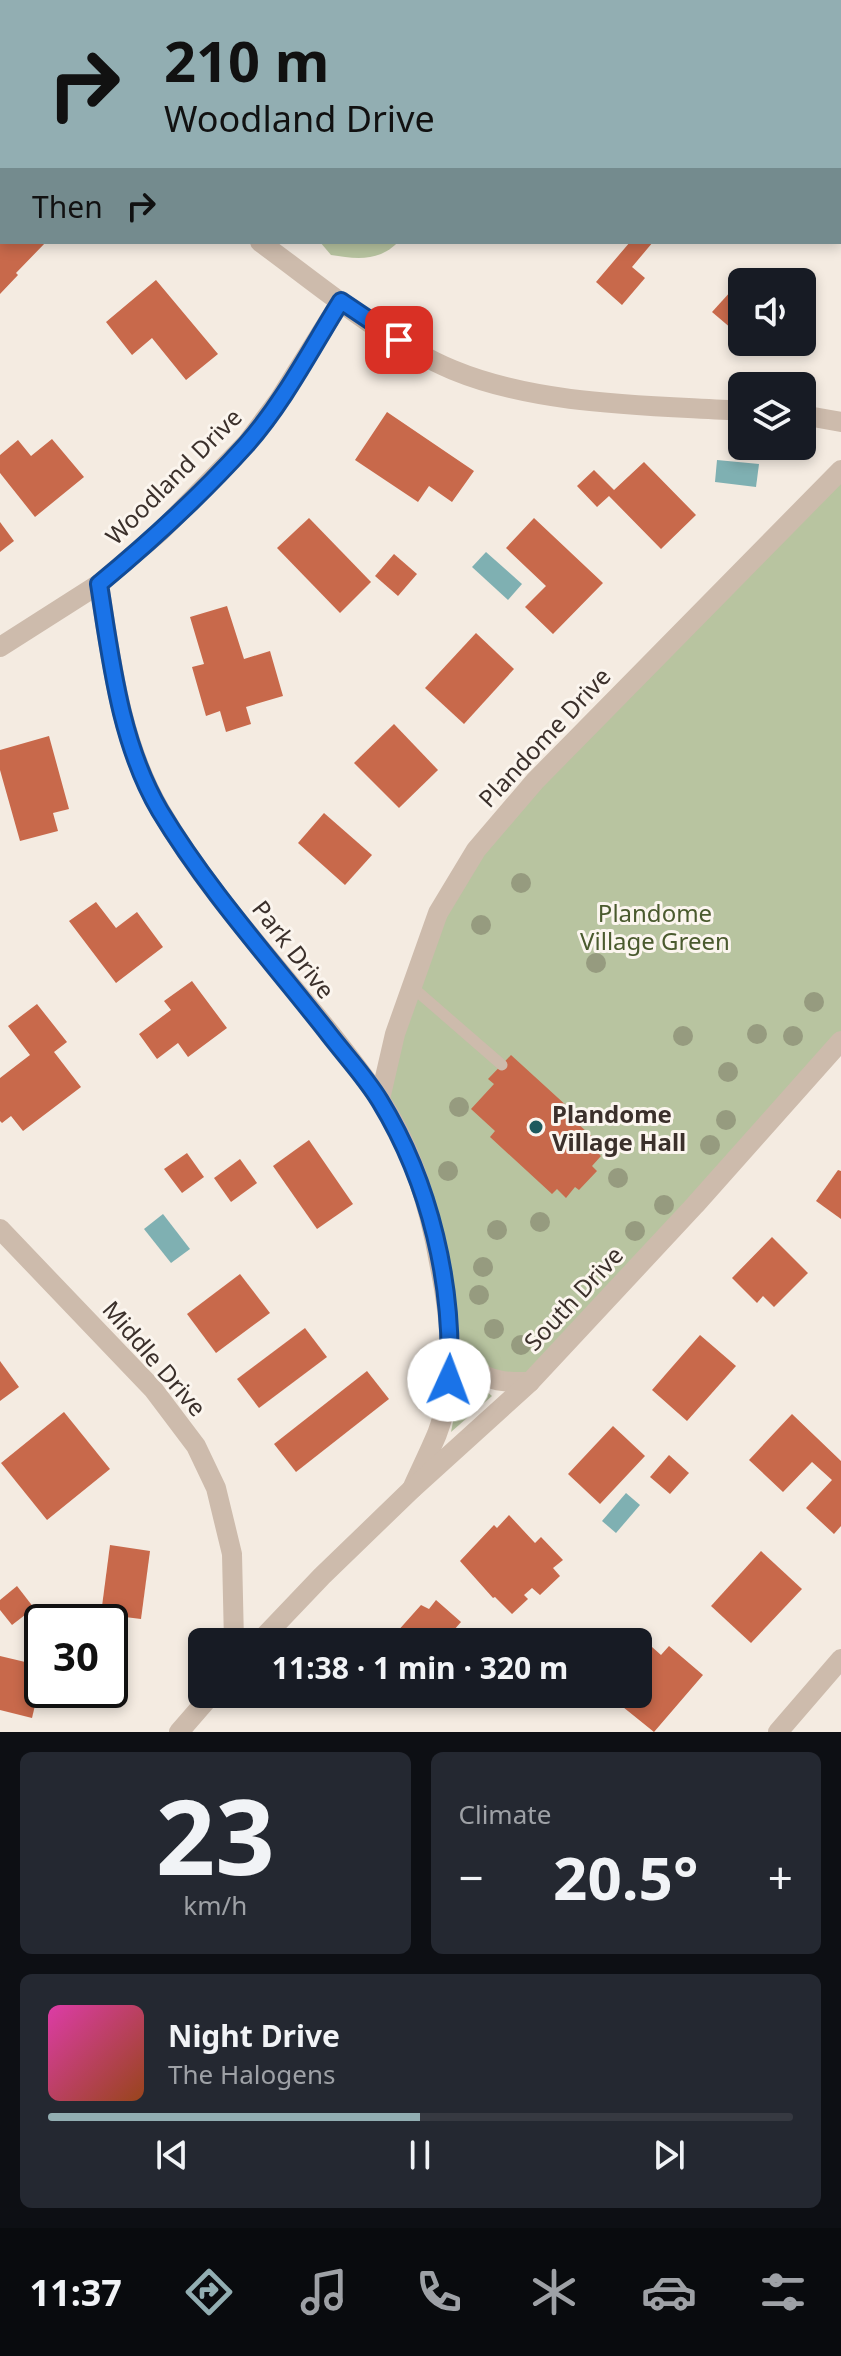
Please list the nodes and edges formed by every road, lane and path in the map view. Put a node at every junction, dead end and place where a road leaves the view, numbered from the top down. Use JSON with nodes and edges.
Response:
{"nodes":[{"id":1,"x":263,"y":244,"type":"edge"},
{"id":2,"x":341,"y":301,"type":"junction"},
{"id":3,"x":728,"y":410,"type":"edge"},
{"id":4,"x":816,"y":418,"type":"edge"},
{"id":5,"x":841,"y":422,"type":"edge"},
{"id":6,"x":841,"y":470,"type":"edge"},
{"id":7,"x":99,"y":584,"type":"junction"},
{"id":8,"x":0,"y":647,"type":"edge"},
{"id":9,"x":411,"y":986,"type":"junction"},
{"id":10,"x":841,"y":1041,"type":"edge"},
{"id":11,"x":502,"y":1065,"type":"dead end"},
{"id":12,"x":380,"y":1099,"type":"junction"},
{"id":13,"x":0,"y":1229,"type":"edge"},
{"id":14,"x":451,"y":1344,"type":"junction"},
{"id":15,"x":530,"y":1382,"type":"junction"},
{"id":16,"x":412,"y":1489,"type":"junction"},
{"id":17,"x":234,"y":1628,"type":"edge"},
{"id":18,"x":272,"y":1628,"type":"edge"},
{"id":19,"x":841,"y":1659,"type":"edge"},
{"id":20,"x":200,"y":1708,"type":"edge"},
{"id":21,"x":179,"y":1732,"type":"edge"},
{"id":22,"x":778,"y":1732,"type":"edge"}],
"edges":[{"from":1,"to":2,"type":"street"},
{"from":2,"to":3,"type":"street"},
{"from":2,"to":7,"type":"street","name":"Woodland Drive"},
{"from":4,"to":5,"type":"street"},
{"from":6,"to":9,"type":"street","name":"Plandome Drive"},
{"from":7,"to":8,"type":"street","name":"Woodland Drive"},
{"from":7,"to":12,"type":"street","name":"Park Drive"},
{"from":9,"to":11,"type":"lane"},
{"from":9,"to":12,"type":"street","name":"Plandome Drive"},
{"from":10,"to":15,"type":"street","name":"South Drive"},
{"from":12,"to":14,"type":"street","name":"Park Drive"},
{"from":13,"to":17,"type":"street","name":"Middle Drive"},
{"from":14,"to":15,"type":"street"},
{"from":14,"to":16,"type":"street","name":"Park Drive"},
{"from":15,"to":16,"type":"street","name":"South Drive"},
{"from":16,"to":18,"type":"street","name":"South Drive"},
{"from":19,"to":22,"type":"street"},
{"from":20,"to":21,"type":"street"}]}
